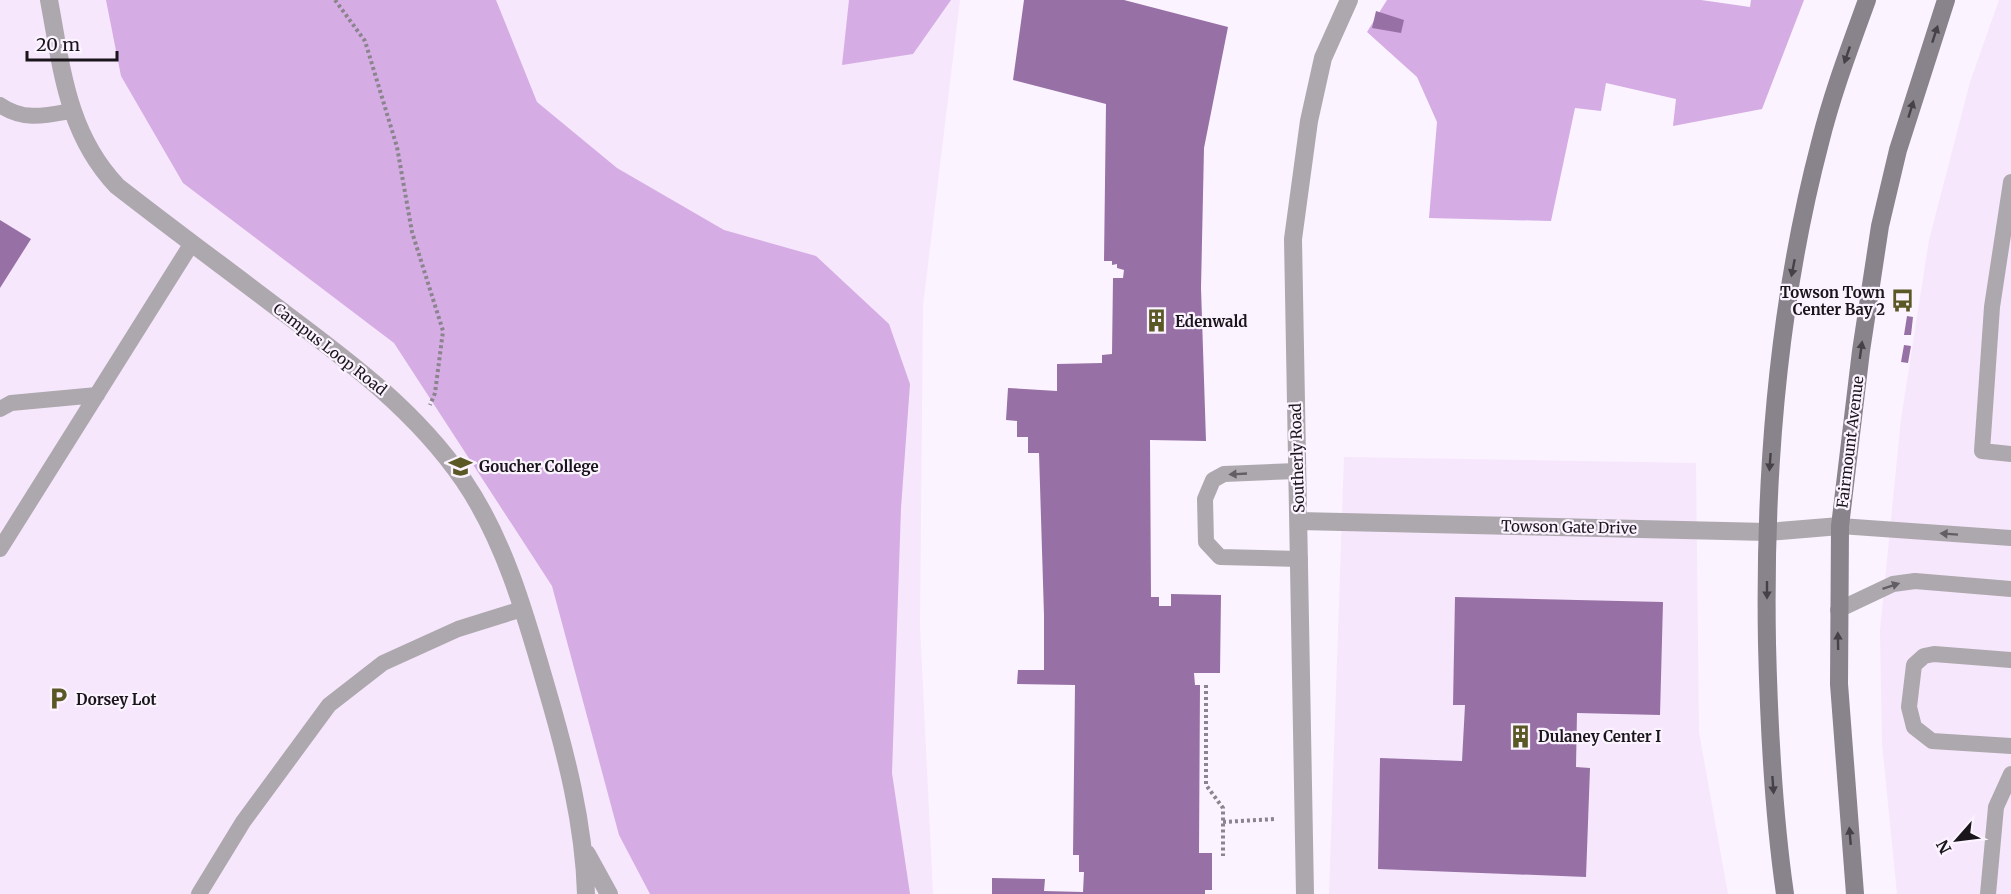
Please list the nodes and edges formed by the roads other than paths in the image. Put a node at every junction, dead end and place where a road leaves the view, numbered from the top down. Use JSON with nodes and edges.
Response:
{"nodes":[{"id":1,"x":49,"y":0,"type":"edge"},
{"id":2,"x":1349,"y":0,"type":"edge"},
{"id":3,"x":1867,"y":0,"type":"edge"},
{"id":4,"x":1946,"y":0,"type":"edge"},
{"id":5,"x":0,"y":105,"type":"edge"},
{"id":6,"x":70,"y":111,"type":"junction"},
{"id":7,"x":2011,"y":182,"type":"edge"},
{"id":8,"x":192,"y":243,"type":"junction"},
{"id":9,"x":97,"y":395,"type":"junction"},
{"id":10,"x":0,"y":409,"type":"edge"},
{"id":11,"x":2011,"y":454,"type":"edge"},
{"id":12,"x":1297,"y":471,"type":"junction"},
{"id":13,"x":1299,"y":521,"type":"junction"},
{"id":14,"x":1840,"y":526,"type":"junction"},
{"id":15,"x":1767,"y":532,"type":"junction"},
{"id":16,"x":2011,"y":538,"type":"edge"},
{"id":17,"x":0,"y":549,"type":"edge"},
{"id":18,"x":1300,"y":559,"type":"junction"},
{"id":19,"x":2011,"y":589,"type":"edge"},
{"id":20,"x":522,"y":609,"type":"junction"},
{"id":21,"x":1838,"y":610,"type":"junction"},
{"id":22,"x":2011,"y":660,"type":"edge"},
{"id":23,"x":2011,"y":746,"type":"edge"},
{"id":24,"x":2011,"y":774,"type":"edge"},
{"id":25,"x":585,"y":850,"type":"junction"},
{"id":26,"x":199,"y":894,"type":"edge"},
{"id":27,"x":586,"y":894,"type":"edge"},
{"id":28,"x":609,"y":894,"type":"edge"},
{"id":29,"x":1305,"y":894,"type":"edge"},
{"id":30,"x":1785,"y":894,"type":"edge"},
{"id":31,"x":1855,"y":894,"type":"edge"},
{"id":32,"x":1988,"y":894,"type":"edge"}],
"edges":[{"from":1,"to":6,"type":"street","name":"Campus Loop Road"},
{"from":2,"to":12,"type":"street","name":"Southerly Road"},
{"from":3,"to":15,"type":"main road","one_way":true},
{"from":14,"to":4,"type":"main road","name":"Fairmount Avenue","one_way":true},
{"from":5,"to":6,"type":"lane"},
{"from":6,"to":8,"type":"street","name":"Campus Loop Road"},
{"from":7,"to":11,"type":"lane"},
{"from":8,"to":9,"type":"lane"},
{"from":8,"to":20,"type":"street","name":"Campus Loop Road"},
{"from":9,"to":10,"type":"lane"},
{"from":9,"to":17,"type":"lane"},
{"from":12,"to":13,"type":"street","name":"Southerly Road"},
{"from":12,"to":18,"type":"lane","one_way":true},
{"from":13,"to":15,"type":"street","name":"Towson Gate Drive"},
{"from":13,"to":18,"type":"street","name":"Southerly Road"},
{"from":14,"to":15,"type":"street","name":"Towson Gate Drive"},
{"from":16,"to":14,"type":"lane","one_way":true},
{"from":14,"to":21,"type":"main road","name":"Fairmount Avenue"},
{"from":15,"to":30,"type":"main road","one_way":true},
{"from":18,"to":29,"type":"street","name":"Southerly Road"},
{"from":21,"to":19,"type":"lane","one_way":true},
{"from":20,"to":25,"type":"street","name":"Campus Loop Road"},
{"from":20,"to":26,"type":"lane"},
{"from":31,"to":21,"type":"main road","name":"Fairmount Avenue","one_way":true},
{"from":22,"to":23,"type":"lane"},
{"from":24,"to":32,"type":"lane"},
{"from":25,"to":27,"type":"street","name":"Campus Loop Road"},
{"from":25,"to":28,"type":"street","name":"Campus Loop Road"}]}
